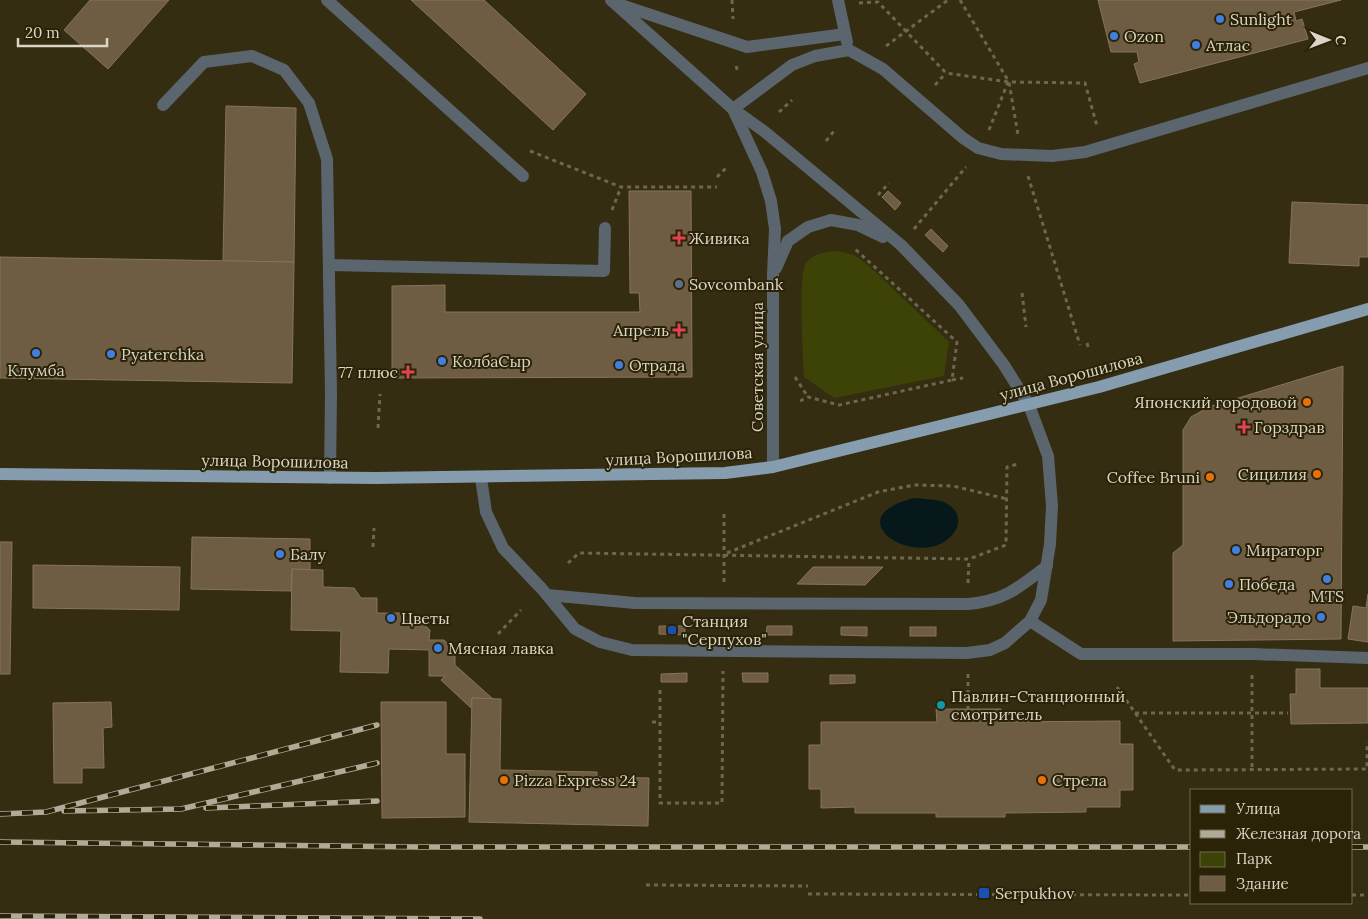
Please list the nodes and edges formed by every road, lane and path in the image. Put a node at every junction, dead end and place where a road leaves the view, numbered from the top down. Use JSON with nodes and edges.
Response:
{"nodes":[{"id":1,"x":327,"y":0,"type":"edge"},
{"id":2,"x":732,"y":0,"type":"edge"},
{"id":3,"x":838,"y":0,"type":"edge"},
{"id":4,"x":948,"y":0,"type":"edge"},
{"id":5,"x":960,"y":0,"type":"edge"},
{"id":6,"x":613,"y":2,"type":"edge"},
{"id":7,"x":854,"y":4,"type":"dead end"},
{"id":8,"x":733,"y":22,"type":"dead end"},
{"id":9,"x":905,"y":31,"type":"junction"},
{"id":10,"x":845,"y":34,"type":"junction"},
{"id":11,"x":885,"y":47,"type":"dead end"},
{"id":12,"x":848,"y":50,"type":"junction"},
{"id":13,"x":1368,"y":68,"type":"edge"},
{"id":14,"x":1009,"y":82,"type":"junction"},
{"id":15,"x":792,"y":100,"type":"dead end"},
{"id":16,"x":163,"y":104,"type":"dead end"},
{"id":17,"x":733,"y":109,"type":"junction"},
{"id":18,"x":780,"y":112,"type":"dead end"},
{"id":19,"x":834,"y":131,"type":"dead end"},
{"id":20,"x":988,"y":132,"type":"dead end"},
{"id":21,"x":1018,"y":135,"type":"dead end"},
{"id":22,"x":826,"y":141,"type":"dead end"},
{"id":23,"x":1103,"y":147,"type":"junction"},
{"id":24,"x":528,"y":150,"type":"dead end"},
{"id":25,"x":968,"y":164,"type":"dead end"},
{"id":26,"x":728,"y":166,"type":"dead end"},
{"id":27,"x":523,"y":176,"type":"dead end"},
{"id":28,"x":1028,"y":176,"type":"dead end"},
{"id":29,"x":717,"y":177,"type":"dead end"},
{"id":30,"x":889,"y":183,"type":"dead end"},
{"id":31,"x":717,"y":187,"type":"dead end"},
{"id":32,"x":878,"y":195,"type":"dead end"},
{"id":33,"x":605,"y":228,"type":"dead end"},
{"id":34,"x":914,"y":229,"type":"dead end"},
{"id":35,"x":901,"y":245,"type":"junction"},
{"id":36,"x":854,"y":248,"type":"dead end"},
{"id":37,"x":329,"y":265,"type":"junction"},
{"id":38,"x":773,"y":275,"type":"junction"},
{"id":39,"x":1022,"y":293,"type":"dead end"},
{"id":40,"x":1368,"y":309,"type":"edge"},
{"id":41,"x":1026,"y":327,"type":"dead end"},
{"id":42,"x":1088,"y":343,"type":"dead end"},
{"id":43,"x":1080,"y":345,"type":"dead end"},
{"id":44,"x":1089,"y":350,"type":"dead end"},
{"id":45,"x":795,"y":368,"type":"dead end"},
{"id":46,"x":963,"y":378,"type":"dead end"},
{"id":47,"x":952,"y":380,"type":"junction"},
{"id":48,"x":380,"y":394,"type":"dead end"},
{"id":49,"x":808,"y":397,"type":"junction"},
{"id":50,"x":800,"y":401,"type":"dead end"},
{"id":51,"x":1029,"y":405,"type":"junction"},
{"id":52,"x":378,"y":428,"type":"dead end"},
{"id":53,"x":1018,"y":464,"type":"dead end"},
{"id":54,"x":773,"y":467,"type":"junction"},
{"id":55,"x":0,"y":474,"type":"edge"},
{"id":56,"x":330,"y":478,"type":"junction"},
{"id":57,"x":481,"y":478,"type":"junction"},
{"id":58,"x":1007,"y":499,"type":"junction"},
{"id":59,"x":724,"y":514,"type":"dead end"},
{"id":60,"x":374,"y":528,"type":"dead end"},
{"id":61,"x":373,"y":548,"type":"dead end"},
{"id":62,"x":724,"y":554,"type":"junction"},
{"id":63,"x":969,"y":559,"type":"junction"},
{"id":64,"x":568,"y":563,"type":"dead end"},
{"id":65,"x":1047,"y":566,"type":"junction"},
{"id":66,"x":724,"y":583,"type":"dead end"},
{"id":67,"x":968,"y":586,"type":"dead end"},
{"id":68,"x":547,"y":595,"type":"junction"},
{"id":69,"x":521,"y":610,"type":"dead end"},
{"id":70,"x":1030,"y":621,"type":"junction"},
{"id":71,"x":498,"y":634,"type":"dead end"},
{"id":72,"x":1252,"y":654,"type":"junction"},
{"id":73,"x":1368,"y":658,"type":"edge"},
{"id":74,"x":723,"y":666,"type":"dead end"},
{"id":75,"x":968,"y":669,"type":"dead end"},
{"id":76,"x":1117,"y":687,"type":"dead end"},
{"id":77,"x":660,"y":690,"type":"dead end"},
{"id":78,"x":968,"y":709,"type":"dead end"},
{"id":79,"x":1135,"y":713,"type":"junction"},
{"id":80,"x":1252,"y":713,"type":"junction"},
{"id":81,"x":1288,"y":713,"type":"dead end"},
{"id":82,"x":652,"y":722,"type":"dead end"},
{"id":83,"x":660,"y":722,"type":"junction"},
{"id":84,"x":1367,"y":742,"type":"edge"},
{"id":85,"x":1252,"y":769,"type":"junction"},
{"id":86,"x":646,"y":885,"type":"dead end"},
{"id":87,"x":808,"y":886,"type":"dead end"},
{"id":88,"x":808,"y":894,"type":"dead end"},
{"id":89,"x":1190,"y":895,"type":"edge"},
{"id":90,"x":1353,"y":895,"type":"edge"},
{"id":91,"x":1368,"y":895,"type":"edge"}],
"edges":[{"from":1,"to":27,"type":"street"},
{"from":2,"to":8,"type":"path"},
{"from":3,"to":10,"type":"street"},
{"from":4,"to":9,"type":"path"},
{"from":5,"to":14,"type":"path"},
{"from":6,"to":10,"type":"street"},
{"from":6,"to":17,"type":"street","name":"Советская улица"},
{"from":7,"to":9,"type":"path"},
{"from":9,"to":11,"type":"path"},
{"from":9,"to":14,"type":"path"},
{"from":10,"to":12,"type":"street"},
{"from":12,"to":17,"type":"street"},
{"from":12,"to":23,"type":"street"},
{"from":13,"to":23,"type":"street"},
{"from":14,"to":20,"type":"path"},
{"from":14,"to":21,"type":"path"},
{"from":14,"to":23,"type":"path"},
{"from":15,"to":18,"type":"path"},
{"from":16,"to":37,"type":"street"},
{"from":17,"to":35,"type":"street"},
{"from":17,"to":38,"type":"street","name":"Советская улица"},
{"from":19,"to":22,"type":"path"},
{"from":24,"to":31,"type":"path"},
{"from":25,"to":34,"type":"path"},
{"from":26,"to":29,"type":"path"},
{"from":28,"to":43,"type":"path"},
{"from":30,"to":32,"type":"path"},
{"from":33,"to":37,"type":"street"},
{"from":35,"to":38,"type":"street"},
{"from":35,"to":51,"type":"street"},
{"from":36,"to":47,"type":"path"},
{"from":37,"to":56,"type":"street"},
{"from":38,"to":54,"type":"street","name":"Советская улица"},
{"from":39,"to":41,"type":"path"},
{"from":40,"to":51,"type":"main road","name":"улица Ворошилова"},
{"from":42,"to":44,"type":"path"},
{"from":45,"to":49,"type":"path"},
{"from":46,"to":47,"type":"path"},
{"from":47,"to":49,"type":"path"},
{"from":48,"to":52,"type":"path"},
{"from":49,"to":50,"type":"path"},
{"from":51,"to":54,"type":"main road","name":"улица Ворошилова"},
{"from":51,"to":65,"type":"street"},
{"from":53,"to":58,"type":"path"},
{"from":54,"to":57,"type":"main road","name":"улица Ворошилова"},
{"from":55,"to":56,"type":"main road","name":"улица Ворошилова"},
{"from":56,"to":57,"type":"main road","name":"улица Ворошилова"},
{"from":57,"to":68,"type":"street"},
{"from":58,"to":62,"type":"path"},
{"from":58,"to":63,"type":"path"},
{"from":59,"to":62,"type":"path"},
{"from":60,"to":61,"type":"path"},
{"from":62,"to":63,"type":"path"},
{"from":62,"to":64,"type":"path"},
{"from":62,"to":66,"type":"path"},
{"from":63,"to":67,"type":"path"},
{"from":65,"to":68,"type":"street"},
{"from":65,"to":70,"type":"street"},
{"from":68,"to":70,"type":"street"},
{"from":69,"to":71,"type":"path"},
{"from":70,"to":72,"type":"street"},
{"from":72,"to":73,"type":"street"},
{"from":72,"to":80,"type":"path"},
{"from":74,"to":83,"type":"path"},
{"from":75,"to":78,"type":"path"},
{"from":76,"to":79,"type":"path"},
{"from":77,"to":83,"type":"path"},
{"from":79,"to":80,"type":"path"},
{"from":79,"to":85,"type":"path"},
{"from":80,"to":81,"type":"path"},
{"from":80,"to":85,"type":"path"},
{"from":82,"to":83,"type":"path"},
{"from":84,"to":85,"type":"path"},
{"from":86,"to":87,"type":"path"},
{"from":88,"to":89,"type":"path"},
{"from":90,"to":91,"type":"path"}]}
